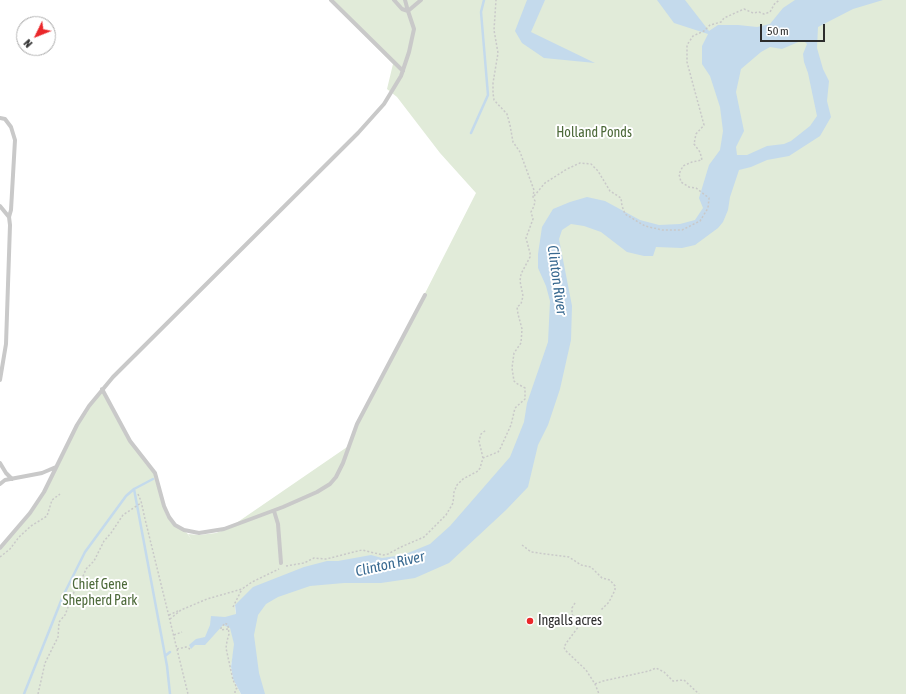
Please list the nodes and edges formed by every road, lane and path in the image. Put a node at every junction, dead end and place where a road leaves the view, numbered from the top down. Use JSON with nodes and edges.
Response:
{"nodes":[{"id":1,"x":331,"y":0,"type":"edge"},
{"id":2,"x":394,"y":0,"type":"edge"},
{"id":3,"x":405,"y":0,"type":"edge"},
{"id":4,"x":421,"y":0,"type":"edge"},
{"id":5,"x":496,"y":0,"type":"edge"},
{"id":6,"x":780,"y":0,"type":"edge"},
{"id":7,"x":408,"y":11,"type":"junction"},
{"id":8,"x":403,"y":71,"type":"junction"},
{"id":9,"x":0,"y":118,"type":"edge"},
{"id":10,"x":533,"y":197,"type":"junction"},
{"id":11,"x":0,"y":206,"type":"edge"},
{"id":12,"x":9,"y":217,"type":"junction"},
{"id":13,"x":424,"y":296,"type":"dead end"},
{"id":14,"x":0,"y":380,"type":"edge"},
{"id":15,"x":102,"y":389,"type":"junction"},
{"id":16,"x":486,"y":430,"type":"dead end"},
{"id":17,"x":483,"y":458,"type":"junction"},
{"id":18,"x":0,"y":463,"type":"edge"},
{"id":19,"x":56,"y":467,"type":"junction"},
{"id":20,"x":12,"y":479,"type":"junction"},
{"id":21,"x":0,"y":484,"type":"edge"},
{"id":22,"x":60,"y":494,"type":"dead end"},
{"id":23,"x":138,"y":494,"type":"dead end"},
{"id":24,"x":141,"y":503,"type":"junction"},
{"id":25,"x":274,"y":511,"type":"junction"},
{"id":26,"x":522,"y":545,"type":"dead end"},
{"id":27,"x":0,"y":548,"type":"edge"},
{"id":28,"x":0,"y":556,"type":"edge"},
{"id":29,"x":281,"y":563,"type":"dead end"},
{"id":30,"x":242,"y":589,"type":"junction"},
{"id":31,"x":575,"y":603,"type":"dead end"},
{"id":32,"x":233,"y":607,"type":"dead end"},
{"id":33,"x":181,"y":610,"type":"junction"},
{"id":34,"x":602,"y":610,"type":"dead end"},
{"id":35,"x":169,"y":614,"type":"junction"},
{"id":36,"x":170,"y":619,"type":"junction"},
{"id":37,"x":228,"y":629,"type":"dead end"},
{"id":38,"x":182,"y":632,"type":"dead end"},
{"id":39,"x":174,"y":635,"type":"junction"},
{"id":40,"x":177,"y":649,"type":"junction"},
{"id":41,"x":190,"y":649,"type":"dead end"},
{"id":42,"x":595,"y":684,"type":"junction"},
{"id":43,"x":38,"y":694,"type":"edge"},
{"id":44,"x":188,"y":694,"type":"edge"},
{"id":45,"x":235,"y":694,"type":"edge"},
{"id":46,"x":599,"y":694,"type":"edge"},
{"id":47,"x":699,"y":694,"type":"edge"}],
"edges":[{"from":1,"to":8,"type":"lane"},
{"from":2,"to":7,"type":"lane"},
{"from":3,"to":7,"type":"lane"},
{"from":4,"to":7,"type":"lane"},
{"from":5,"to":10,"type":"path"},
{"from":6,"to":10,"type":"path"},
{"from":7,"to":8,"type":"lane"},
{"from":8,"to":15,"type":"lane"},
{"from":9,"to":12,"type":"lane"},
{"from":10,"to":17,"type":"path"},
{"from":11,"to":12,"type":"lane"},
{"from":12,"to":14,"type":"lane"},
{"from":13,"to":25,"type":"lane"},
{"from":15,"to":19,"type":"lane"},
{"from":15,"to":25,"type":"lane"},
{"from":16,"to":17,"type":"path"},
{"from":17,"to":30,"type":"path"},
{"from":18,"to":20,"type":"lane"},
{"from":19,"to":20,"type":"lane"},
{"from":19,"to":27,"type":"lane"},
{"from":20,"to":21,"type":"lane"},
{"from":22,"to":28,"type":"path"},
{"from":23,"to":24,"type":"path"},
{"from":24,"to":35,"type":"path"},
{"from":24,"to":43,"type":"path"},
{"from":25,"to":29,"type":"lane"},
{"from":26,"to":34,"type":"path"},
{"from":30,"to":32,"type":"path"},
{"from":30,"to":33,"type":"path"},
{"from":31,"to":42,"type":"path"},
{"from":33,"to":35,"type":"path"},
{"from":33,"to":36,"type":"path"},
{"from":35,"to":36,"type":"path"},
{"from":36,"to":39,"type":"path"},
{"from":37,"to":45,"type":"path"},
{"from":38,"to":39,"type":"path"},
{"from":39,"to":40,"type":"path"},
{"from":40,"to":41,"type":"path"},
{"from":40,"to":44,"type":"path"},
{"from":42,"to":46,"type":"path"},
{"from":42,"to":47,"type":"path"}]}
